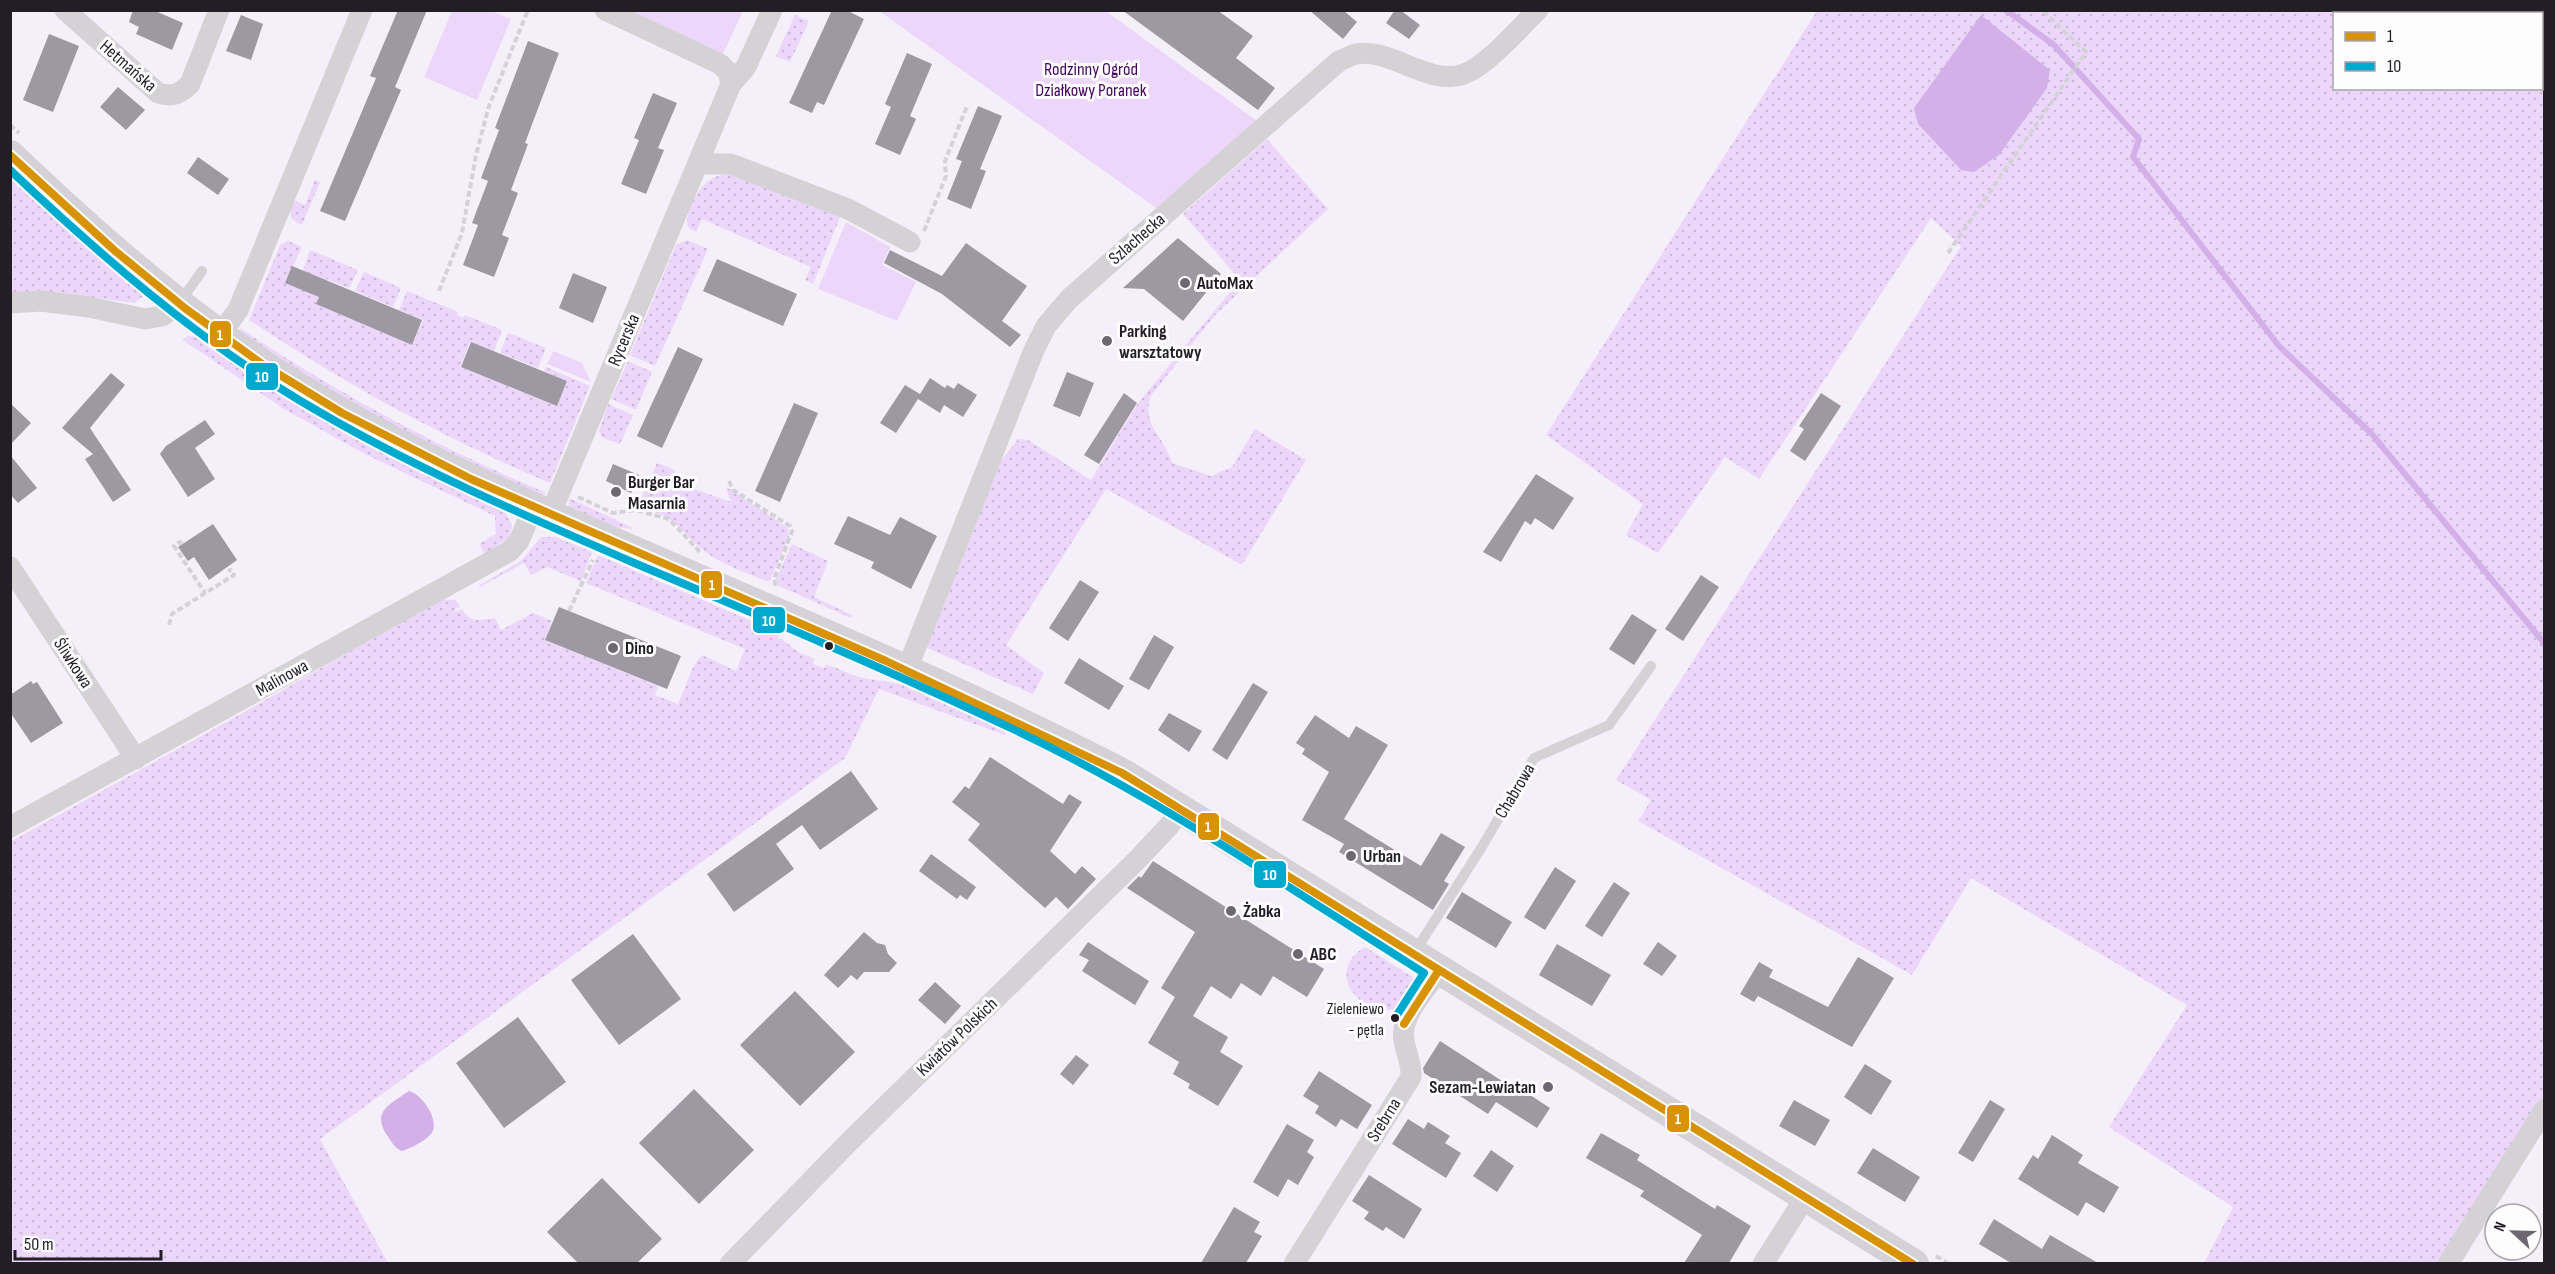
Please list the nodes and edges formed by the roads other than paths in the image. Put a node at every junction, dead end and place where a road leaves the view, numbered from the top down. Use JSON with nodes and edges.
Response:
{"nodes":[{"id":1,"x":65,"y":10,"type":"edge"},
{"id":2,"x":219,"y":10,"type":"edge"},
{"id":3,"x":362,"y":10,"type":"edge"},
{"id":4,"x":605,"y":10,"type":"edge"},
{"id":5,"x":772,"y":10,"type":"edge"},
{"id":6,"x":1538,"y":10,"type":"edge"},
{"id":7,"x":731,"y":84,"type":"junction"},
{"id":8,"x":10,"y":156,"type":"edge"},
{"id":9,"x":698,"y":164,"type":"junction"},
{"id":10,"x":910,"y":242,"type":"road end"},
{"id":11,"x":202,"y":271,"type":"dead end"},
{"id":12,"x":10,"y":303,"type":"edge"},
{"id":13,"x":178,"y":305,"type":"junction"},
{"id":14,"x":220,"y":335,"type":"junction"},
{"id":15,"x":551,"y":506,"type":"junction"},
{"id":16,"x":10,"y":567,"type":"edge"},
{"id":17,"x":1651,"y":666,"type":"dead end"},
{"id":18,"x":907,"y":669,"type":"junction"},
{"id":19,"x":136,"y":759,"type":"junction"},
{"id":20,"x":1181,"y":809,"type":"junction"},
{"id":21,"x":10,"y":827,"type":"edge"},
{"id":22,"x":1413,"y":954,"type":"junction"},
{"id":23,"x":1439,"y":970,"type":"junction"},
{"id":24,"x":2544,"y":1110,"type":"edge"},
{"id":25,"x":1806,"y":1196,"type":"junction"},
{"id":26,"x":730,"y":1263,"type":"edge"},
{"id":27,"x":1294,"y":1263,"type":"edge"},
{"id":28,"x":1763,"y":1263,"type":"edge"},
{"id":29,"x":1914,"y":1263,"type":"edge"},
{"id":30,"x":2448,"y":1263,"type":"edge"}],
"edges":[{"from":1,"to":2,"type":"street","name":"Hetmańska"},
{"from":3,"to":14,"type":"street"},
{"from":4,"to":7,"type":"street"},
{"from":5,"to":7,"type":"street","name":"Rycerska"},
{"from":6,"to":18,"type":"street","name":"Szlachecka"},
{"from":7,"to":9,"type":"street","name":"Rycerska"},
{"from":8,"to":13,"type":"street"},
{"from":9,"to":10,"type":"street"},
{"from":9,"to":15,"type":"street","name":"Rycerska"},
{"from":11,"to":13,"type":"lane"},
{"from":12,"to":13,"type":"street"},
{"from":13,"to":14,"type":"street"},
{"from":14,"to":15,"type":"street"},
{"from":15,"to":18,"type":"street"},
{"from":15,"to":19,"type":"street","name":"Malinowa"},
{"from":16,"to":19,"type":"street","name":"Śliwkowa"},
{"from":17,"to":22,"type":"lane","name":"Chabrowa"},
{"from":18,"to":20,"type":"street"},
{"from":19,"to":21,"type":"street","name":"Malinowa"},
{"from":20,"to":22,"type":"street"},
{"from":20,"to":26,"type":"street","name":"Kwiatów Polskich"},
{"from":22,"to":23,"type":"street"},
{"from":23,"to":25,"type":"street"},
{"from":23,"to":27,"type":"street","name":"Srebrna"},
{"from":24,"to":30,"type":"street"},
{"from":25,"to":28,"type":"street"},
{"from":25,"to":29,"type":"street"}]}
